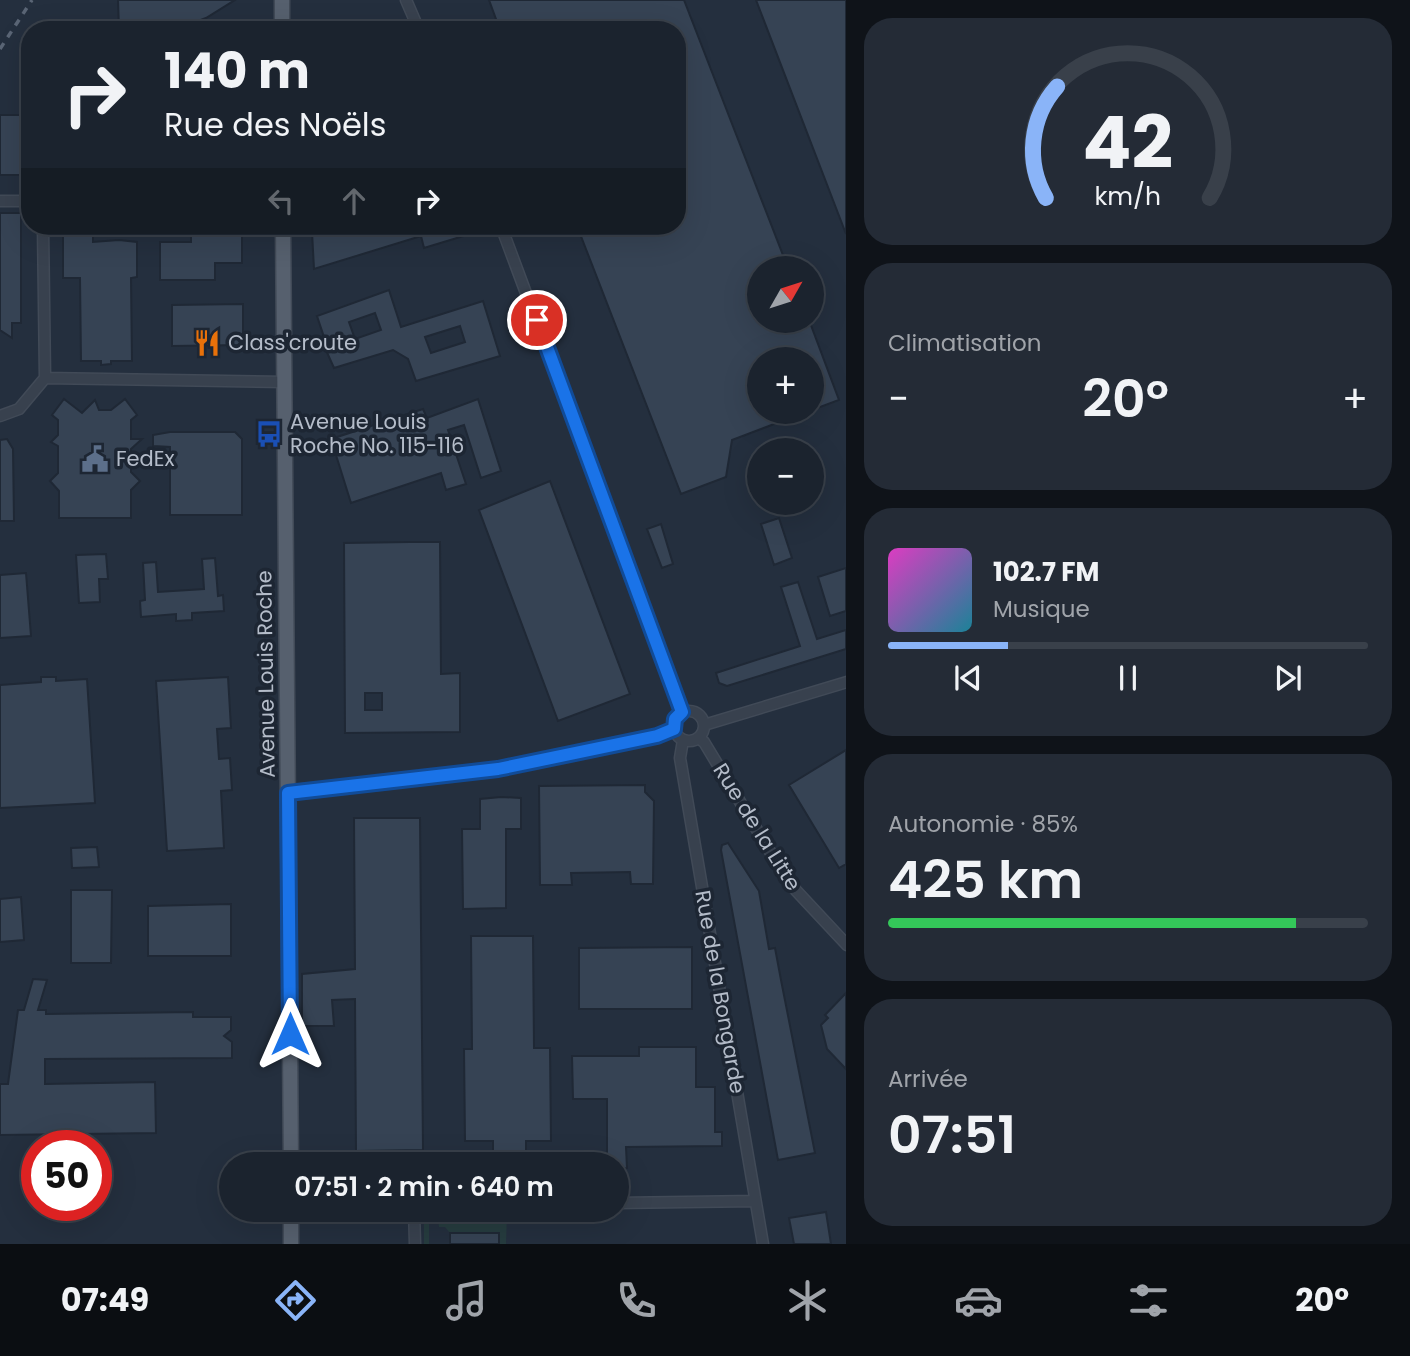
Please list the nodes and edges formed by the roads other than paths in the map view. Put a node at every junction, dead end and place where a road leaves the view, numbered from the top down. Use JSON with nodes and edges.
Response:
{"nodes":[{"id":1,"x":282,"y":0,"type":"edge"},
{"id":2,"x":406,"y":0,"type":"edge"},
{"id":3,"x":282,"y":21,"type":"edge"},
{"id":4,"x":415,"y":21,"type":"edge"},
{"id":5,"x":0,"y":201,"type":"edge"},
{"id":6,"x":21,"y":201,"type":"edge"},
{"id":7,"x":43,"y":235,"type":"edge"},
{"id":8,"x":283,"y":235,"type":"edge"},
{"id":9,"x":503,"y":235,"type":"edge"},
{"id":10,"x":45,"y":378,"type":"junction"},
{"id":11,"x":285,"y":382,"type":"junction"},
{"id":12,"x":0,"y":416,"type":"edge"},
{"id":13,"x":846,"y":682,"type":"edge"},
{"id":14,"x":682,"y":712,"type":"junction"},
{"id":15,"x":704,"y":725,"type":"junction"},
{"id":16,"x":674,"y":729,"type":"junction"},
{"id":17,"x":698,"y":738,"type":"junction"},
{"id":18,"x":683,"y":740,"type":"junction"},
{"id":19,"x":288,"y":793,"type":"junction"},
{"id":20,"x":846,"y":945,"type":"edge"},
{"id":21,"x":291,"y":1152,"type":"edge"},
{"id":22,"x":755,"y":1201,"type":"junction"},
{"id":23,"x":629,"y":1203,"type":"edge"},
{"id":24,"x":291,"y":1222,"type":"edge"},
{"id":25,"x":414,"y":1222,"type":"edge"},
{"id":26,"x":291,"y":1244,"type":"edge"},
{"id":27,"x":415,"y":1244,"type":"edge"},
{"id":28,"x":763,"y":1244,"type":"edge"}],
"edges":[{"from":1,"to":3,"type":"main road"},
{"from":2,"to":4,"type":"street"},
{"from":5,"to":6,"type":"street"},
{"from":7,"to":10,"type":"street"},
{"from":8,"to":11,"type":"main road","name":"Avenue Louis Roche"},
{"from":9,"to":14,"type":"street"},
{"from":10,"to":11,"type":"street"},
{"from":10,"to":12,"type":"street"},
{"from":11,"to":19,"type":"main road","name":"Avenue Louis Roche"},
{"from":13,"to":15,"type":"street"},
{"from":14,"to":15,"type":"street"},
{"from":14,"to":16,"type":"street"},
{"from":15,"to":17,"type":"street"},
{"from":16,"to":18,"type":"street"},
{"from":16,"to":19,"type":"street"},
{"from":17,"to":18,"type":"street"},
{"from":17,"to":20,"type":"street","name":"Rue de la Litte"},
{"from":18,"to":22,"type":"street","name":"Rue de la Bongarde"},
{"from":19,"to":21,"type":"main road","name":"Avenue Louis Roche"},
{"from":22,"to":23,"type":"street"},
{"from":22,"to":28,"type":"street","name":"Rue de la Bongarde"},
{"from":24,"to":26,"type":"main road"},
{"from":25,"to":27,"type":"street"}]}
